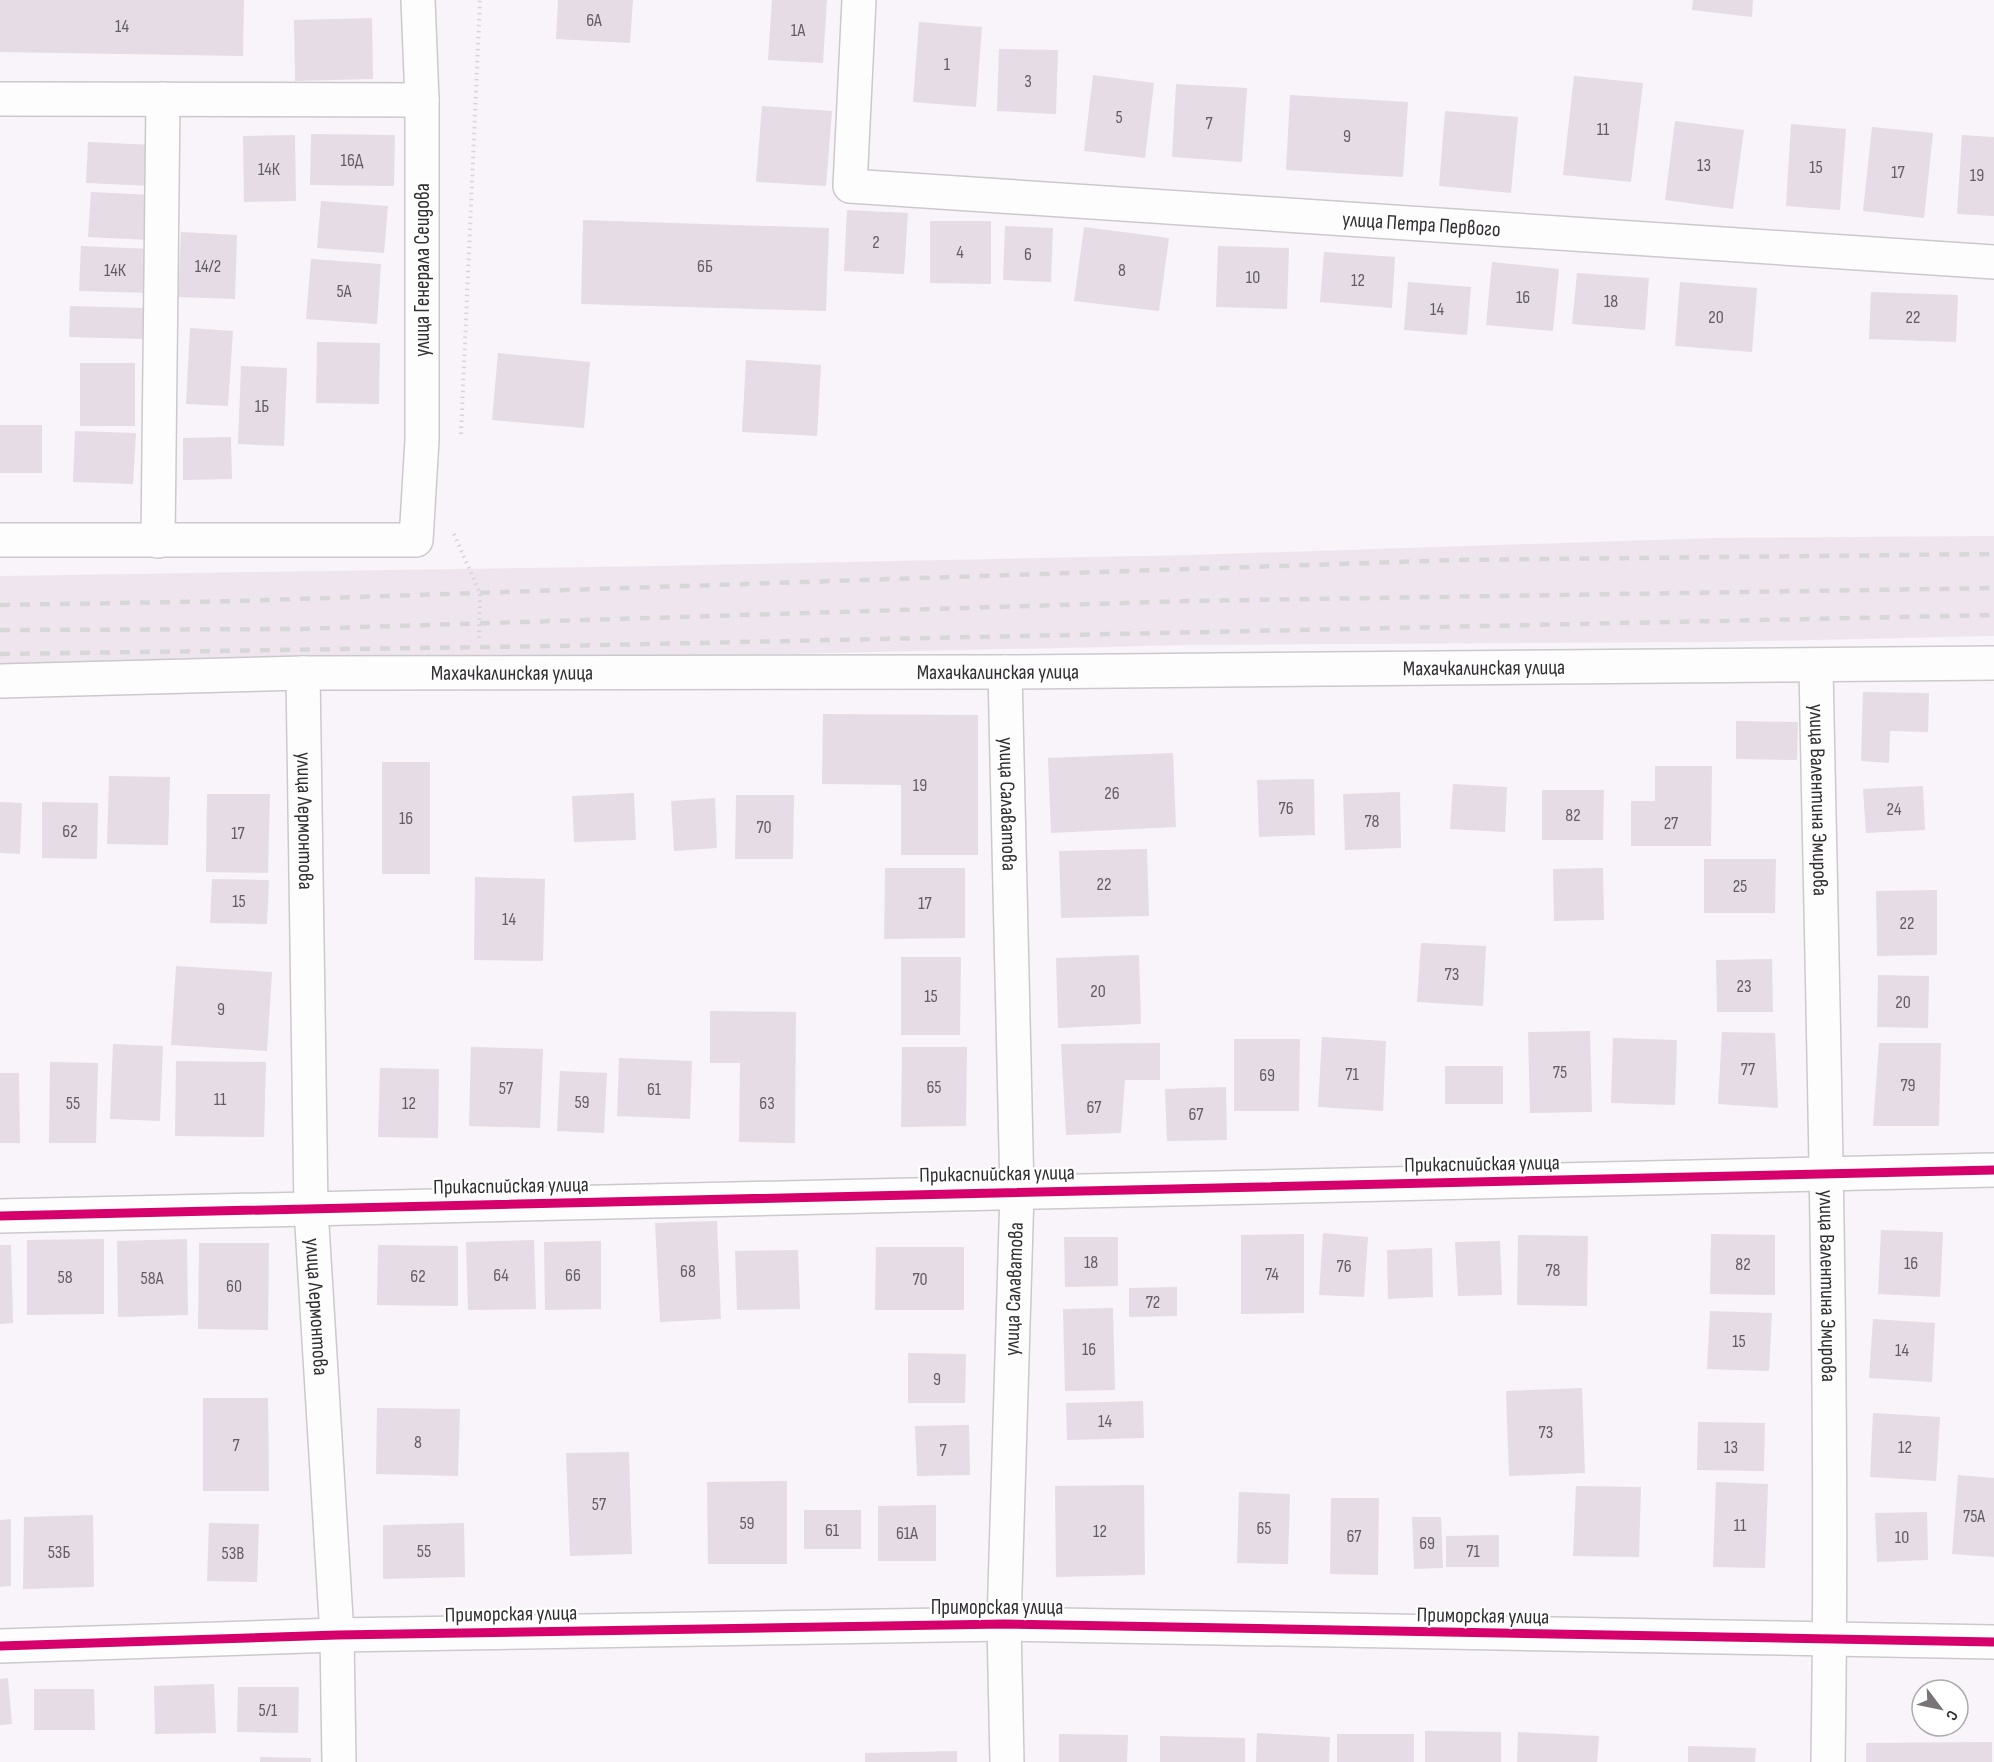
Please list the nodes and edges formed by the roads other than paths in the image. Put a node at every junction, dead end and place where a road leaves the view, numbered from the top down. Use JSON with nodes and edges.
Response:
{"nodes":[{"id":1,"x":418,"y":0,"type":"edge"},
{"id":2,"x":859,"y":0,"type":"edge"},
{"id":3,"x":0,"y":99,"type":"edge"},
{"id":4,"x":163,"y":99,"type":"junction"},
{"id":5,"x":422,"y":100,"type":"junction"},
{"id":6,"x":1994,"y":262,"type":"edge"},
{"id":7,"x":0,"y":540,"type":"edge"},
{"id":8,"x":158,"y":541,"type":"junction"},
{"id":9,"x":1994,"y":663,"type":"edge"},
{"id":10,"x":1816,"y":666,"type":"junction"},
{"id":11,"x":1005,"y":672,"type":"junction"},
{"id":12,"x":303,"y":673,"type":"junction"},
{"id":13,"x":0,"y":681,"type":"edge"},
{"id":14,"x":1994,"y":1170,"type":"edge"},
{"id":15,"x":1826,"y":1174,"type":"junction"},
{"id":16,"x":1017,"y":1191,"type":"junction"},
{"id":17,"x":311,"y":1209,"type":"junction"},
{"id":18,"x":0,"y":1216,"type":"edge"},
{"id":19,"x":1004,"y":1624,"type":"junction"},
{"id":20,"x":336,"y":1635,"type":"junction"},
{"id":21,"x":1830,"y":1641,"type":"junction"},
{"id":22,"x":1994,"y":1642,"type":"edge"},
{"id":23,"x":0,"y":1646,"type":"edge"},
{"id":24,"x":339,"y":1762,"type":"edge"},
{"id":25,"x":1007,"y":1762,"type":"edge"},
{"id":26,"x":1828,"y":1762,"type":"edge"}],
"edges":[{"from":1,"to":5,"type":"street","name":"улица Генерала Сеидова"},
{"from":2,"to":6,"type":"street","name":"улица Петра Первого"},
{"from":3,"to":4,"type":"street"},
{"from":4,"to":5,"type":"street"},
{"from":4,"to":8,"type":"street"},
{"from":5,"to":8,"type":"street","name":"улица Генерала Сеидова"},
{"from":7,"to":8,"type":"street"},
{"from":9,"to":10,"type":"street","name":"Махачкалинская улица"},
{"from":10,"to":11,"type":"street","name":"Махачкалинская улица"},
{"from":10,"to":15,"type":"street","name":"улица Валентина Эмирова"},
{"from":11,"to":12,"type":"street","name":"Махачкалинская улица"},
{"from":11,"to":16,"type":"street","name":"улица Салаватова"},
{"from":12,"to":13,"type":"street","name":"Махачкалинская улица"},
{"from":12,"to":17,"type":"street","name":"улица Лермонтова"},
{"from":14,"to":15,"type":"street","name":"Прикаспийская улица"},
{"from":15,"to":16,"type":"street","name":"Прикаспийская улица"},
{"from":15,"to":21,"type":"street","name":"улица Валентина Эмирова"},
{"from":16,"to":17,"type":"street","name":"Прикаспийская улица"},
{"from":16,"to":19,"type":"street","name":"улица Салаватова"},
{"from":17,"to":18,"type":"street","name":"Прикаспийская улица"},
{"from":17,"to":20,"type":"street","name":"улица Лермонтова"},
{"from":19,"to":20,"type":"street","name":"Приморская улица"},
{"from":19,"to":21,"type":"street","name":"Приморская улица"},
{"from":19,"to":25,"type":"street","name":"улица Салаватова"},
{"from":20,"to":23,"type":"street","name":"Приморская улица"},
{"from":20,"to":24,"type":"street","name":"улица Лермонтова"},
{"from":21,"to":22,"type":"street","name":"Приморская улица"},
{"from":21,"to":26,"type":"street","name":"улица Валентина Эмирова"}]}
